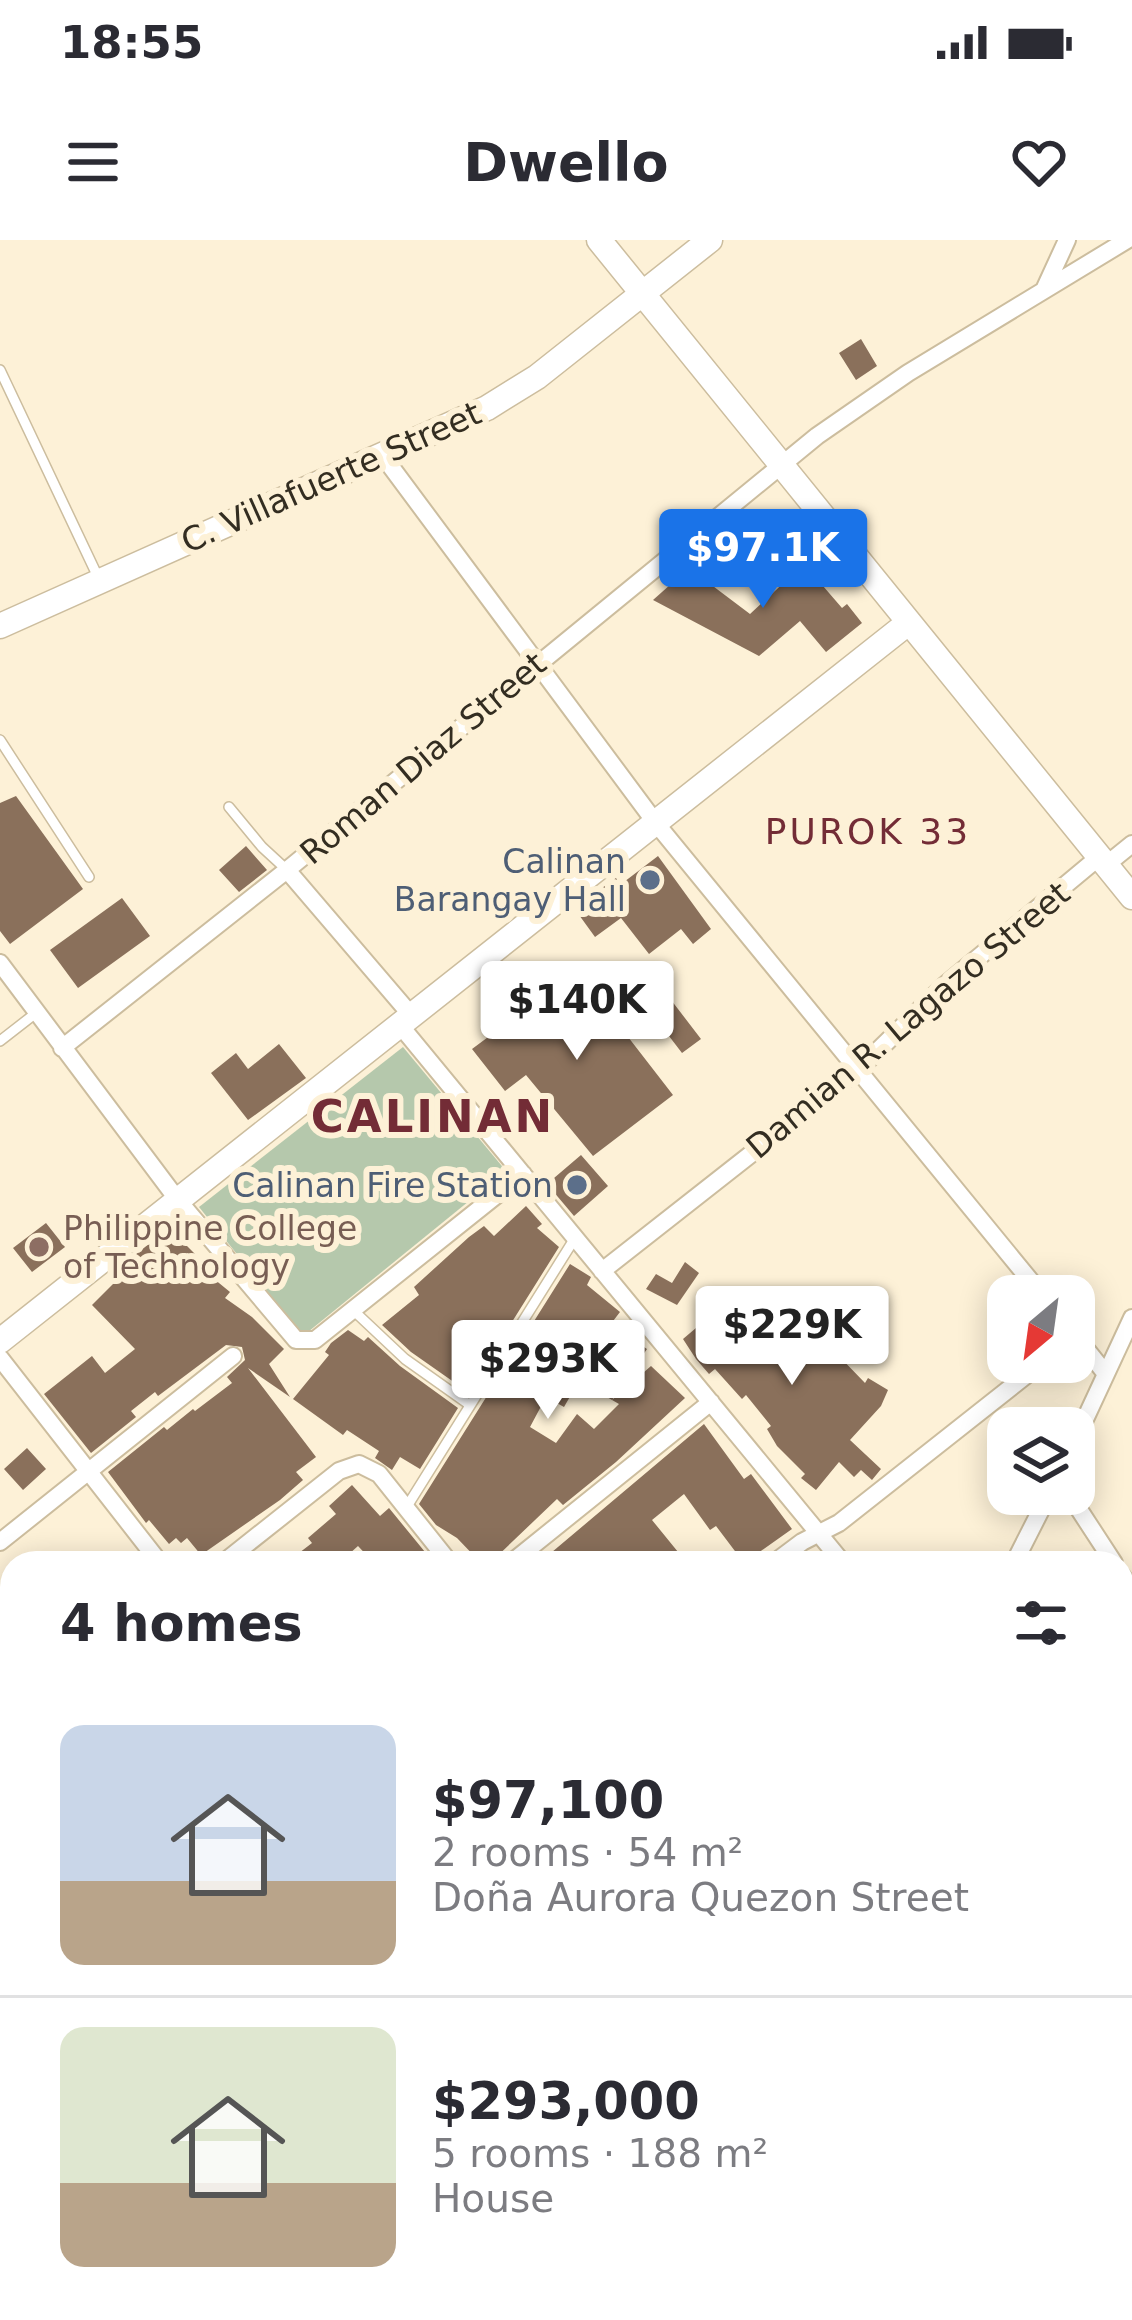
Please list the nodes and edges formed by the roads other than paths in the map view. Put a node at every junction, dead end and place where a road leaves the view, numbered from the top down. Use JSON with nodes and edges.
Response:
{"nodes":[{"id":1,"x":599,"y":240,"type":"edge"},
{"id":2,"x":710,"y":240,"type":"edge"},
{"id":3,"x":1067,"y":240,"type":"edge"},
{"id":4,"x":1077,"y":240,"type":"edge"},
{"id":5,"x":1126,"y":240,"type":"edge"},
{"id":6,"x":1086,"y":265,"type":"junction"},
{"id":7,"x":1043,"y":291,"type":"junction"},
{"id":8,"x":642,"y":293,"type":"junction"},
{"id":9,"x":0,"y":370,"type":"edge"},
{"id":10,"x":382,"y":456,"type":"junction"},
{"id":11,"x":780,"y":464,"type":"junction"},
{"id":12,"x":100,"y":582,"type":"junction"},
{"id":13,"x":908,"y":623,"type":"junction"},
{"id":14,"x":0,"y":626,"type":"edge"},
{"id":15,"x":537,"y":664,"type":"junction"},
{"id":16,"x":0,"y":740,"type":"edge"},
{"id":17,"x":230,"y":807,"type":"dead end"},
{"id":18,"x":655,"y":822,"type":"junction"},
{"id":19,"x":1132,"y":844,"type":"edge"},
{"id":20,"x":1103,"y":861,"type":"junction"},
{"id":21,"x":287,"y":870,"type":"junction"},
{"id":22,"x":89,"y":877,"type":"dead end"},
{"id":23,"x":1132,"y":897,"type":"edge"},
{"id":24,"x":0,"y":963,"type":"edge"},
{"id":25,"x":36,"y":1013,"type":"junction"},
{"id":26,"x":405,"y":1020,"type":"junction"},
{"id":27,"x":0,"y":1041,"type":"edge"},
{"id":28,"x":62,"y":1048,"type":"junction"},
{"id":29,"x":858,"y":1070,"type":"junction"},
{"id":30,"x":523,"y":1174,"type":"junction"},
{"id":31,"x":177,"y":1199,"type":"junction"},
{"id":32,"x":575,"y":1238,"type":"junction"},
{"id":33,"x":602,"y":1271,"type":"junction"},
{"id":34,"x":1026,"y":1275,"type":"edge"},
{"id":35,"x":352,"y":1310,"type":"junction"},
{"id":36,"x":1132,"y":1318,"type":"edge"},
{"id":37,"x":0,"y":1341,"type":"edge"},
{"id":38,"x":233,"y":1356,"type":"dead end"},
{"id":39,"x":0,"y":1358,"type":"edge"},
{"id":40,"x":1095,"y":1360,"type":"edge"},
{"id":41,"x":1106,"y":1373,"type":"junction"},
{"id":42,"x":1016,"y":1383,"type":"edge"},
{"id":43,"x":711,"y":1402,"type":"junction"},
{"id":44,"x":470,"y":1405,"type":"junction"},
{"id":45,"x":1090,"y":1407,"type":"edge"},
{"id":46,"x":88,"y":1472,"type":"junction"},
{"id":47,"x":406,"y":1508,"type":"junction"},
{"id":48,"x":1038,"y":1515,"type":"edge"},
{"id":49,"x":1083,"y":1515,"type":"edge"},
{"id":50,"x":819,"y":1533,"type":"junction"},
{"id":51,"x":0,"y":1542,"type":"edge"},
{"id":52,"x":151,"y":1551,"type":"edge"},
{"id":53,"x":239,"y":1551,"type":"edge"},
{"id":54,"x":440,"y":1551,"type":"edge"},
{"id":55,"x":526,"y":1551,"type":"edge"},
{"id":56,"x":792,"y":1551,"type":"edge"},
{"id":57,"x":833,"y":1551,"type":"edge"},
{"id":58,"x":1020,"y":1551,"type":"edge"},
{"id":59,"x":1106,"y":1551,"type":"edge"}],
"edges":[{"from":1,"to":8,"type":"main road"},
{"from":2,"to":8,"type":"main road","name":"C. Villafuerte Street"},
{"from":3,"to":7,"type":"street"},
{"from":4,"to":6,"type":"street"},
{"from":5,"to":6,"type":"street","name":"Roman Diaz Street"},
{"from":6,"to":7,"type":"street","name":"Roman Diaz Street"},
{"from":7,"to":11,"type":"street","name":"Roman Diaz Street"},
{"from":8,"to":10,"type":"main road","name":"C. Villafuerte Street"},
{"from":8,"to":11,"type":"main road"},
{"from":9,"to":12,"type":"lane"},
{"from":10,"to":12,"type":"main road","name":"C. Villafuerte Street"},
{"from":10,"to":15,"type":"street"},
{"from":11,"to":13,"type":"main road"},
{"from":11,"to":15,"type":"street","name":"Roman Diaz Street"},
{"from":12,"to":14,"type":"main road","name":"C. Villafuerte Street"},
{"from":13,"to":18,"type":"main road"},
{"from":13,"to":20,"type":"main road"},
{"from":15,"to":18,"type":"street"},
{"from":15,"to":21,"type":"street","name":"Roman Diaz Street"},
{"from":16,"to":22,"type":"lane"},
{"from":17,"to":21,"type":"lane"},
{"from":18,"to":26,"type":"main road"},
{"from":18,"to":29,"type":"street"},
{"from":19,"to":20,"type":"street","name":"Damian R. Lagazo Street"},
{"from":20,"to":23,"type":"main road"},
{"from":20,"to":29,"type":"street","name":"Damian R. Lagazo Street"},
{"from":21,"to":26,"type":"street"},
{"from":21,"to":28,"type":"street","name":"Roman Diaz Street"},
{"from":24,"to":25,"type":"street"},
{"from":25,"to":27,"type":"lane"},
{"from":25,"to":28,"type":"street"},
{"from":26,"to":30,"type":"street"},
{"from":26,"to":31,"type":"main road"},
{"from":28,"to":31,"type":"street"},
{"from":29,"to":33,"type":"street","name":"Damian R. Lagazo Street"},
{"from":29,"to":34,"type":"street"},
{"from":30,"to":32,"type":"street"},
{"from":30,"to":35,"type":"street"},
{"from":31,"to":35,"type":"street"},
{"from":31,"to":37,"type":"main road"},
{"from":32,"to":33,"type":"street"},
{"from":32,"to":44,"type":"lane"},
{"from":33,"to":43,"type":"street"},
{"from":35,"to":44,"type":"lane"},
{"from":36,"to":41,"type":"street"},
{"from":38,"to":46,"type":"street"},
{"from":39,"to":46,"type":"street"},
{"from":40,"to":41,"type":"street"},
{"from":41,"to":45,"type":"street"},
{"from":42,"to":50,"type":"street"},
{"from":43,"to":50,"type":"street"},
{"from":43,"to":55,"type":"street"},
{"from":44,"to":47,"type":"lane"},
{"from":46,"to":51,"type":"street"},
{"from":46,"to":52,"type":"street"},
{"from":47,"to":53,"type":"street"},
{"from":47,"to":54,"type":"street"},
{"from":48,"to":58,"type":"street"},
{"from":49,"to":59,"type":"street"},
{"from":50,"to":56,"type":"street"},
{"from":50,"to":57,"type":"street"}]}
